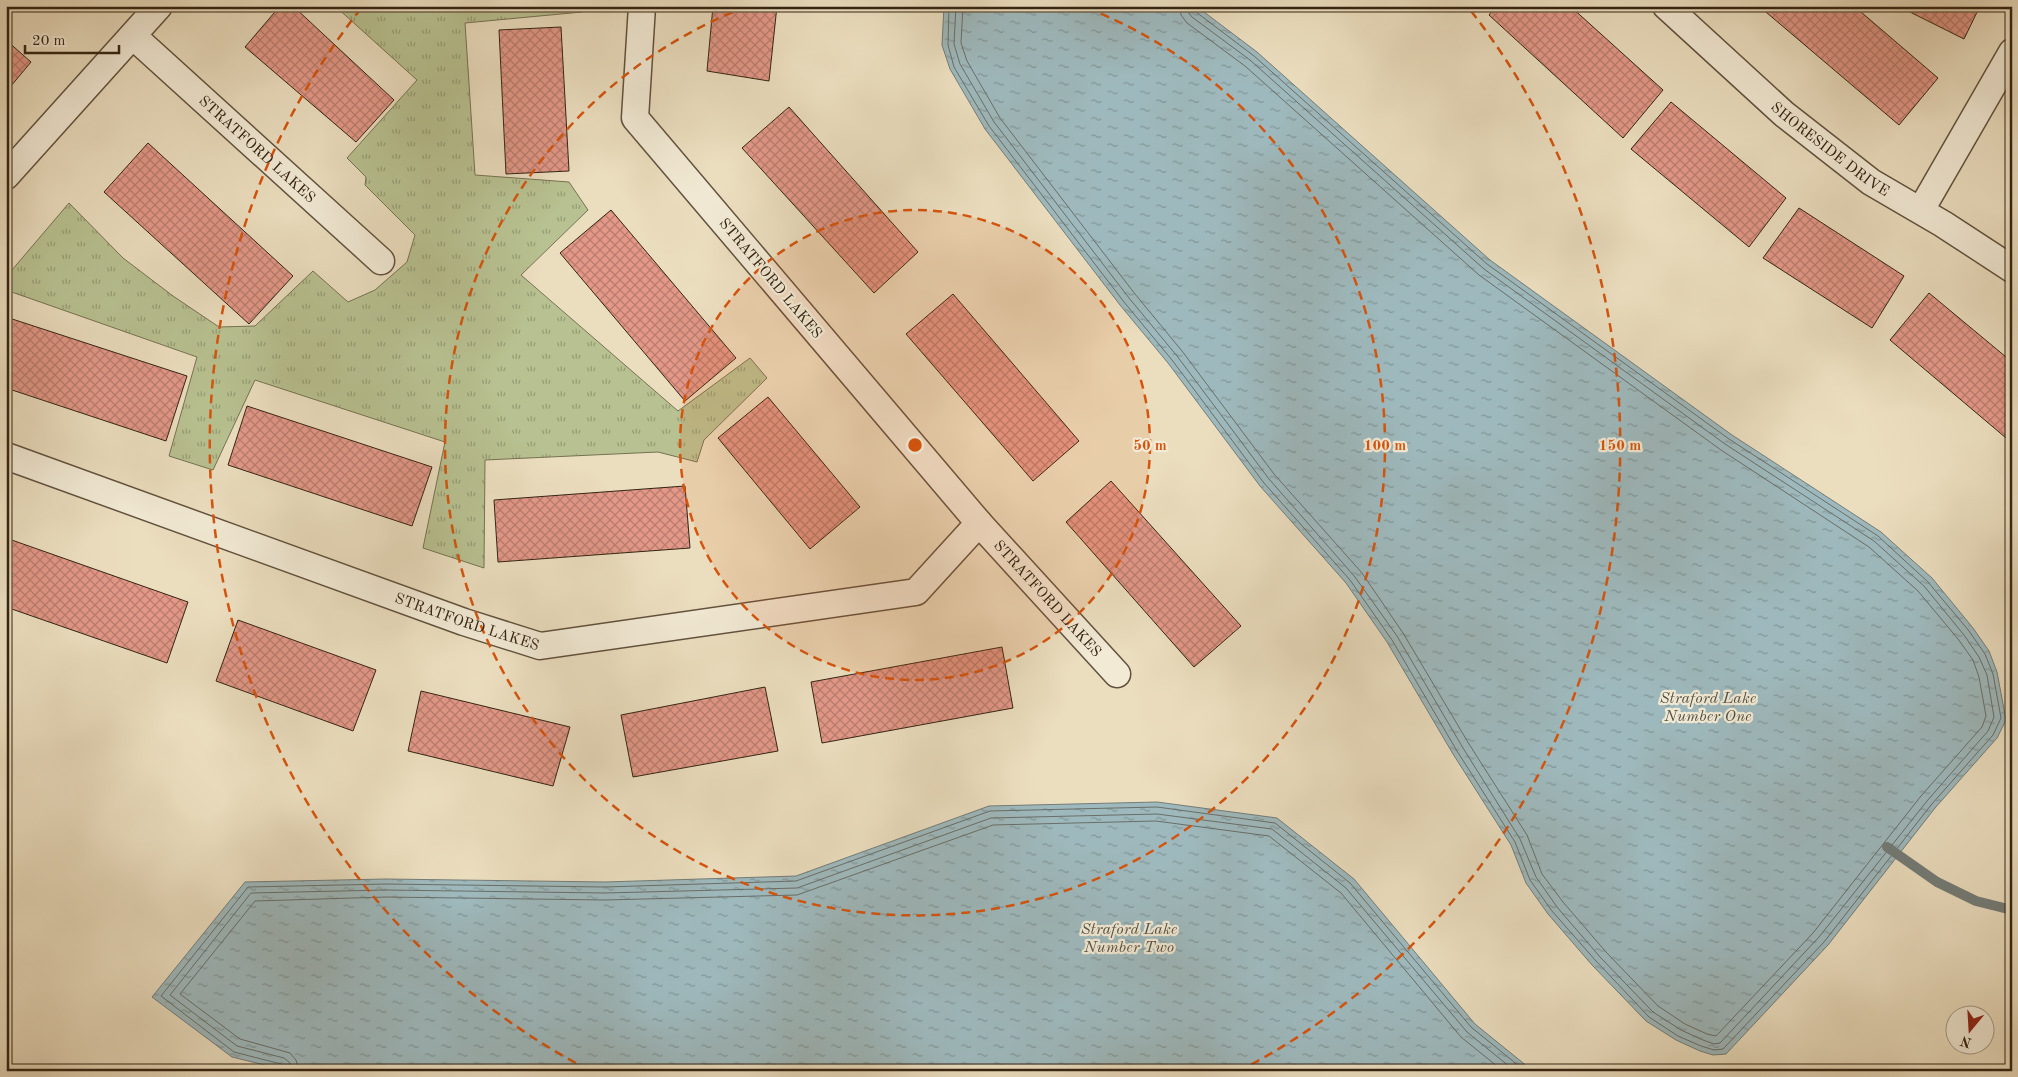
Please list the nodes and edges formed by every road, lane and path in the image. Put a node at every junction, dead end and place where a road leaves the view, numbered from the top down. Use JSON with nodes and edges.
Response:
{"nodes":[{"id":1,"x":159,"y":6,"type":"edge"},
{"id":2,"x":642,"y":6,"type":"edge"},
{"id":3,"x":1666,"y":6,"type":"edge"},
{"id":4,"x":133,"y":36,"type":"junction"},
{"id":5,"x":2012,"y":52,"type":"edge"},
{"id":6,"x":6,"y":176,"type":"edge"},
{"id":7,"x":1920,"y":210,"type":"junction"},
{"id":8,"x":381,"y":262,"type":"dead end"},
{"id":9,"x":2012,"y":269,"type":"edge"},
{"id":10,"x":6,"y":456,"type":"edge"},
{"id":11,"x":979,"y":523,"type":"junction"},
{"id":12,"x":1116,"y":674,"type":"dead end"}],
"edges":[{"from":1,"to":4,"type":"street"},
{"from":2,"to":11,"type":"street","name":"STRATFORD LAKES"},
{"from":3,"to":7,"type":"street","name":"SHORESIDE DRIVE"},
{"from":4,"to":6,"type":"street"},
{"from":4,"to":8,"type":"street","name":"STRATFORD LAKES"},
{"from":5,"to":7,"type":"street"},
{"from":7,"to":9,"type":"street","name":"SHORESIDE DRIVE"},
{"from":10,"to":11,"type":"street","name":"STRATFORD LAKES"},
{"from":11,"to":12,"type":"street","name":"STRATFORD LAKES"}]}
